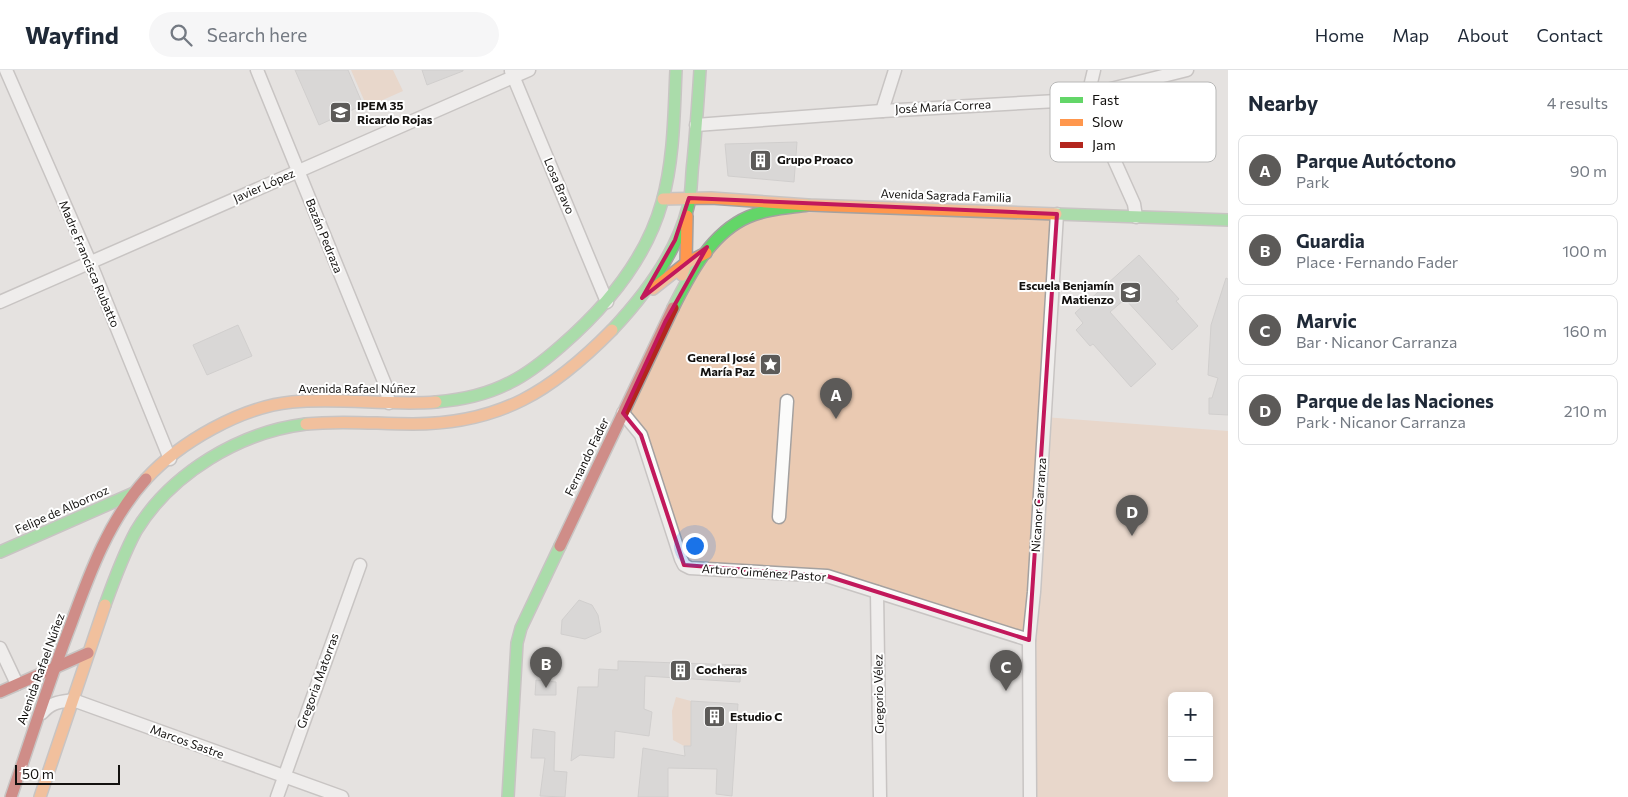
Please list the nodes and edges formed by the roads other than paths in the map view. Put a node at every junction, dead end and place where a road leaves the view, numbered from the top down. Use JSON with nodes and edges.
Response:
{"nodes":[{"id":1,"x":6,"y":70,"type":"edge"},
{"id":2,"x":257,"y":70,"type":"edge"},
{"id":3,"x":529,"y":70,"type":"edge"},
{"id":4,"x":676,"y":70,"type":"edge"},
{"id":5,"x":700,"y":70,"type":"edge"},
{"id":6,"x":895,"y":70,"type":"edge"},
{"id":7,"x":1187,"y":70,"type":"edge"},
{"id":8,"x":512,"y":74,"type":"edge"},
{"id":9,"x":1139,"y":82,"type":"edge"},
{"id":10,"x":1050,"y":101,"type":"edge"},
{"id":11,"x":882,"y":111,"type":"junction"},
{"id":12,"x":696,"y":125,"type":"junction"},
{"id":13,"x":1115,"y":162,"type":"edge"},
{"id":14,"x":297,"y":171,"type":"junction"},
{"id":15,"x":689,"y":198,"type":"junction"},
{"id":16,"x":663,"y":199,"type":"junction"},
{"id":17,"x":808,"y":205,"type":"junction"},
{"id":18,"x":687,"y":212,"type":"junction"},
{"id":19,"x":1057,"y":214,"type":"junction"},
{"id":20,"x":1136,"y":217,"type":"junction"},
{"id":21,"x":1228,"y":220,"type":"edge"},
{"id":22,"x":706,"y":253,"type":"junction"},
{"id":23,"x":90,"y":262,"type":"junction"},
{"id":24,"x":686,"y":263,"type":"junction"},
{"id":25,"x":642,"y":298,"type":"junction"},
{"id":26,"x":0,"y":302,"type":"edge"},
{"id":27,"x":607,"y":302,"type":"junction"},
{"id":28,"x":665,"y":322,"type":"junction"},
{"id":29,"x":787,"y":401,"type":"dead end"},
{"id":30,"x":389,"y":403,"type":"junction"},
{"id":31,"x":623,"y":413,"type":"junction"},
{"id":32,"x":170,"y":459,"type":"junction"},
{"id":33,"x":134,"y":493,"type":"junction"},
{"id":34,"x":779,"y":517,"type":"dead end"},
{"id":35,"x":0,"y":552,"type":"edge"},
{"id":36,"x":360,"y":565,"type":"dead end"},
{"id":37,"x":878,"y":592,"type":"junction"},
{"id":38,"x":1029,"y":640,"type":"junction"},
{"id":39,"x":0,"y":648,"type":"edge"},
{"id":40,"x":88,"y":653,"type":"junction"},
{"id":41,"x":54,"y":668,"type":"junction"},
{"id":42,"x":17,"y":684,"type":"junction"},
{"id":43,"x":0,"y":692,"type":"edge"},
{"id":44,"x":73,"y":700,"type":"junction"},
{"id":45,"x":37,"y":719,"type":"junction"},
{"id":46,"x":284,"y":777,"type":"junction"},
{"id":47,"x":11,"y":797,"type":"edge"},
{"id":48,"x":40,"y":797,"type":"edge"},
{"id":49,"x":277,"y":797,"type":"edge"},
{"id":50,"x":342,"y":797,"type":"edge"},
{"id":51,"x":508,"y":797,"type":"edge"},
{"id":52,"x":880,"y":797,"type":"edge"},
{"id":53,"x":1030,"y":797,"type":"edge"}],
"edges":[{"from":1,"to":23,"type":"street","name":"Madre Francisca Rubatto"},
{"from":2,"to":14,"type":"street","name":"Bazán Pedraza"},
{"from":3,"to":8,"type":"street","name":"Javier López"},
{"from":4,"to":16,"type":"main road","name":"Avenida Rafael Núñez"},
{"from":5,"to":12,"type":"main road"},
{"from":6,"to":11,"type":"street"},
{"from":7,"to":9,"type":"street","name":"José María Correa"},
{"from":8,"to":14,"type":"street","name":"Javier López"},
{"from":8,"to":27,"type":"street","name":"Losa Bravo"},
{"from":10,"to":11,"type":"street","name":"José María Correa"},
{"from":11,"to":12,"type":"street","name":"José María Correa"},
{"from":12,"to":15,"type":"main road"},
{"from":13,"to":20,"type":"street"},
{"from":14,"to":23,"type":"street","name":"Javier López"},
{"from":14,"to":30,"type":"street","name":"Bazán Pedraza"},
{"from":15,"to":16,"type":"main road","name":"Avenida Sagrada Familia"},
{"from":15,"to":17,"type":"main road","name":"Avenida Sagrada Familia"},
{"from":15,"to":18,"type":"main road"},
{"from":16,"to":27,"type":"main road","name":"Avenida Rafael Núñez"},
{"from":17,"to":19,"type":"main road","name":"Avenida Sagrada Familia"},
{"from":17,"to":22,"type":"main road","name":"Fernando Fader"},
{"from":18,"to":24,"type":"main road"},
{"from":18,"to":25,"type":"main road"},
{"from":19,"to":20,"type":"main road","name":"Avenida Sagrada Familia"},
{"from":19,"to":38,"type":"street","name":"Nicanor Carranza"},
{"from":20,"to":21,"type":"main road","name":"Avenida Sagrada Familia"},
{"from":22,"to":24,"type":"main road"},
{"from":22,"to":28,"type":"main road","name":"Fernando Fader"},
{"from":23,"to":26,"type":"street","name":"Javier López"},
{"from":23,"to":32,"type":"street","name":"Madre Francisca Rubatto"},
{"from":24,"to":25,"type":"main road"},
{"from":24,"to":28,"type":"main road"},
{"from":25,"to":40,"type":"main road"},
{"from":27,"to":30,"type":"main road","name":"Avenida Rafael Núñez"},
{"from":28,"to":31,"type":"main road","name":"Fernando Fader"},
{"from":29,"to":34,"type":"street"},
{"from":30,"to":32,"type":"main road","name":"Avenida Rafael Núñez"},
{"from":31,"to":37,"type":"street","name":"Arturo Giménez Pastor"},
{"from":31,"to":51,"type":"main road","name":"Fernando Fader"},
{"from":32,"to":33,"type":"main road","name":"Avenida Rafael Núñez"},
{"from":33,"to":35,"type":"main road","name":"Felipe de Albornoz"},
{"from":33,"to":41,"type":"main road","name":"Avenida Rafael Núñez"},
{"from":36,"to":46,"type":"street","name":"Gregoria Matorras"},
{"from":37,"to":38,"type":"street","name":"Arturo Giménez Pastor"},
{"from":37,"to":52,"type":"street","name":"Gregorio Vélez"},
{"from":38,"to":53,"type":"street","name":"Nicanor Carranza"},
{"from":39,"to":42,"type":"street"},
{"from":40,"to":41,"type":"main road"},
{"from":40,"to":44,"type":"main road"},
{"from":41,"to":42,"type":"main road"},
{"from":41,"to":45,"type":"main road","name":"Avenida Rafael Núñez"},
{"from":42,"to":43,"type":"main road"},
{"from":44,"to":45,"type":"street"},
{"from":44,"to":46,"type":"street","name":"Marcos Sastre"},
{"from":44,"to":48,"type":"main road"},
{"from":45,"to":47,"type":"main road","name":"Avenida Rafael Núñez"},
{"from":46,"to":49,"type":"street","name":"Gregoria Matorras"},
{"from":46,"to":50,"type":"street","name":"Marcos Sastre"}]}
